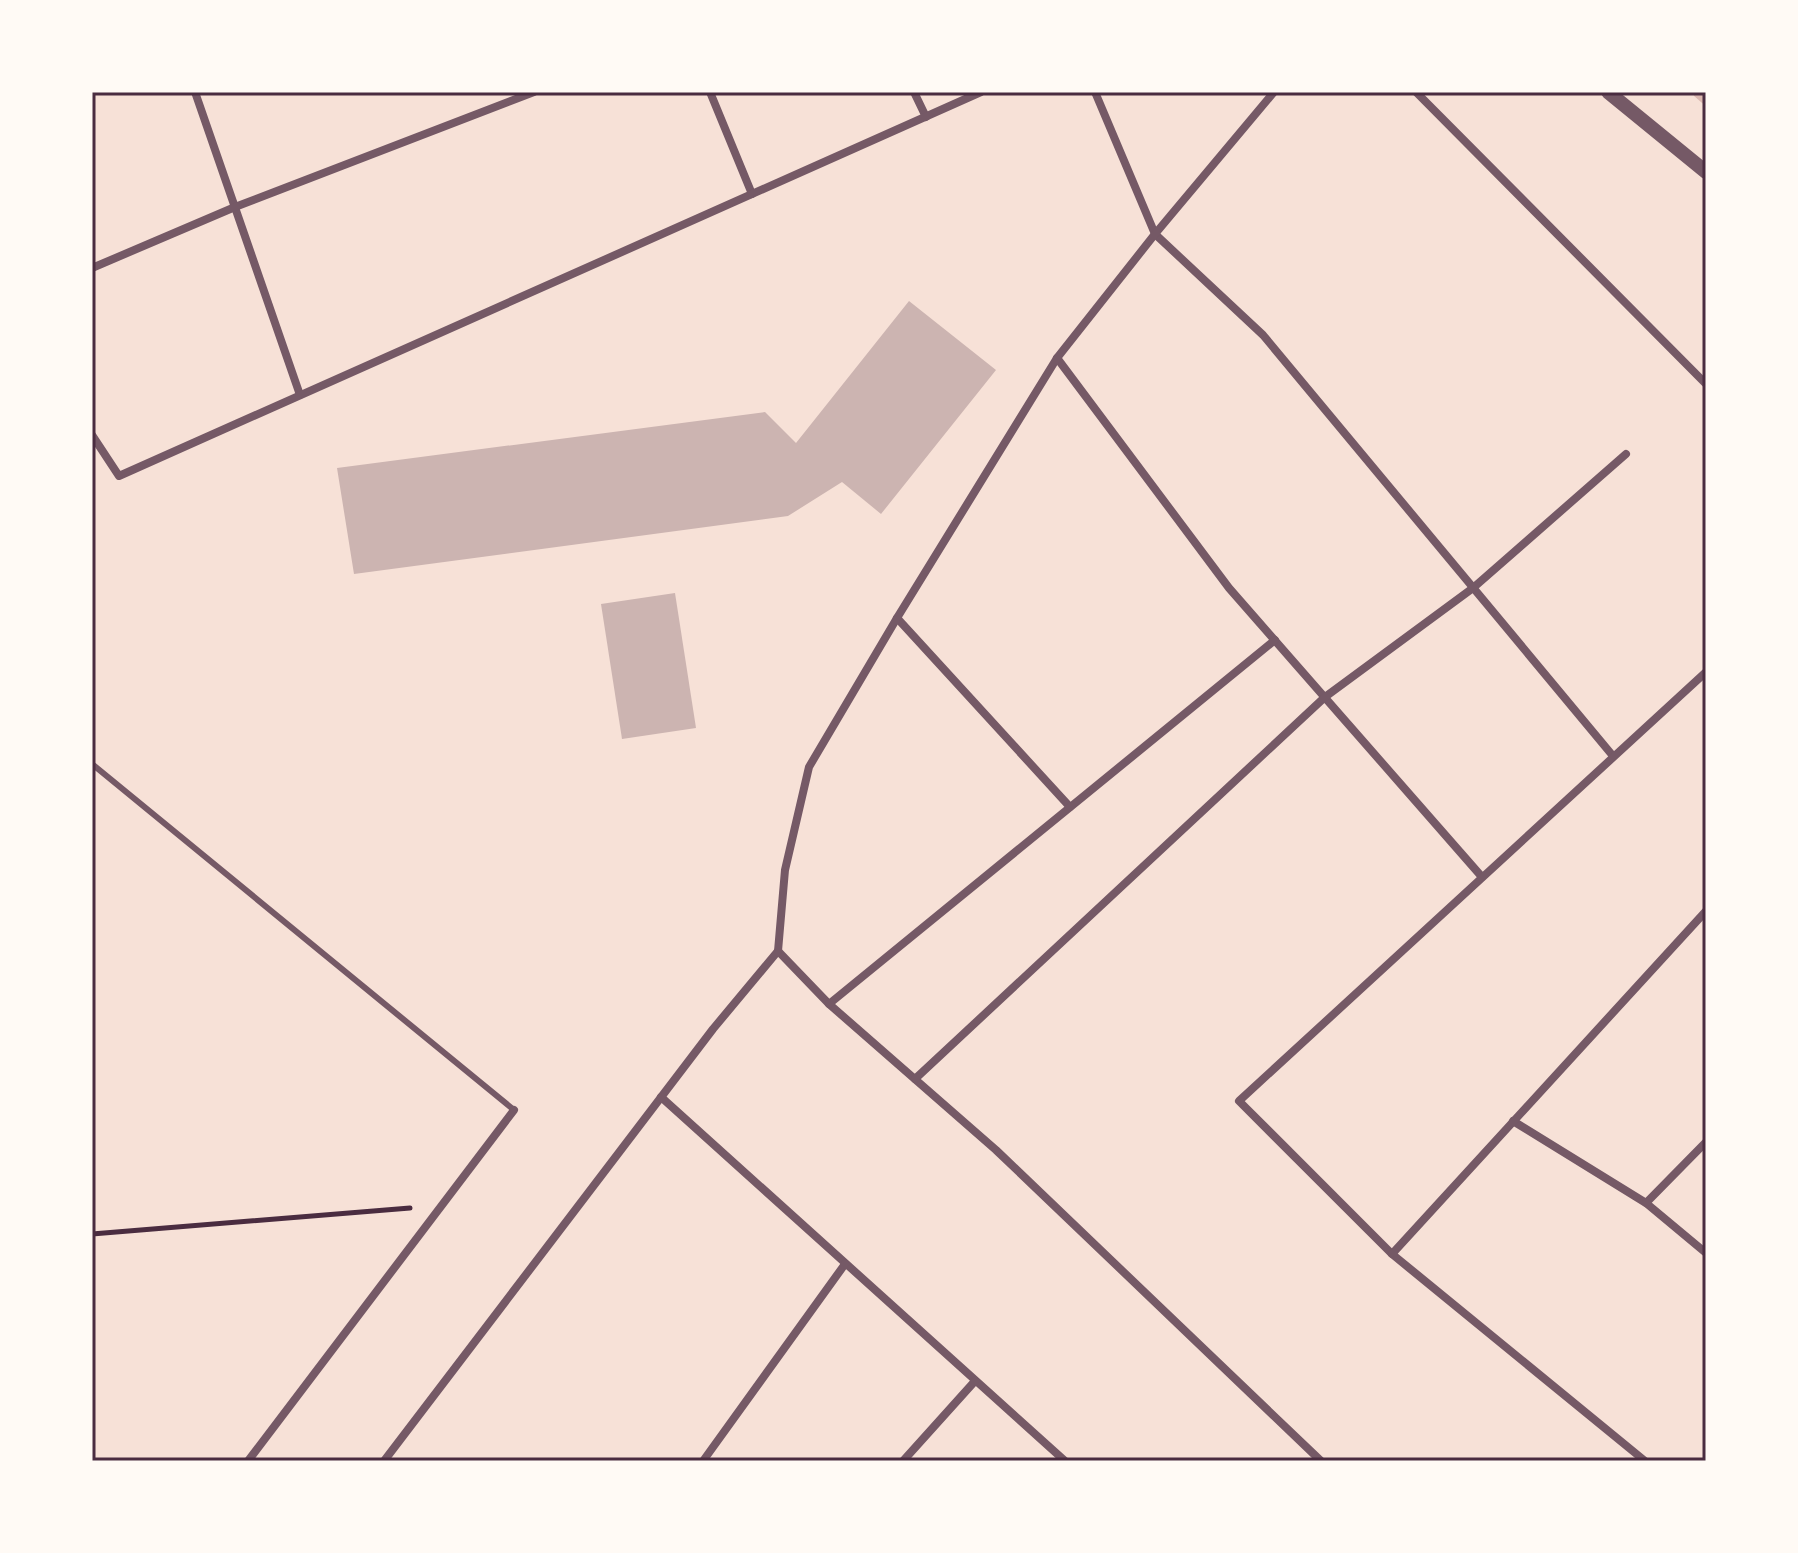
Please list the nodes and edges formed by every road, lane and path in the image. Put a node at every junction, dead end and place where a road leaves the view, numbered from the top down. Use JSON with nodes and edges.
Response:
{"nodes":[{"id":1,"x":195,"y":92,"type":"edge"},
{"id":2,"x":534,"y":92,"type":"edge"},
{"id":3,"x":710,"y":92,"type":"edge"},
{"id":4,"x":914,"y":92,"type":"edge"},
{"id":5,"x":981,"y":92,"type":"edge"},
{"id":6,"x":1095,"y":92,"type":"edge"},
{"id":7,"x":1274,"y":92,"type":"edge"},
{"id":8,"x":1416,"y":92,"type":"edge"},
{"id":9,"x":1608,"y":92,"type":"edge"},
{"id":10,"x":926,"y":117,"type":"junction"},
{"id":11,"x":1706,"y":172,"type":"edge"},
{"id":12,"x":752,"y":194,"type":"junction"},
{"id":13,"x":235,"y":207,"type":"junction"},
{"id":14,"x":1155,"y":234,"type":"junction"},
{"id":15,"x":92,"y":268,"type":"edge"},
{"id":16,"x":1057,"y":358,"type":"junction"},
{"id":17,"x":1706,"y":384,"type":"edge"},
{"id":18,"x":300,"y":395,"type":"junction"},
{"id":19,"x":92,"y":435,"type":"edge"},
{"id":20,"x":1626,"y":454,"type":"dead end"},
{"id":21,"x":1473,"y":588,"type":"junction"},
{"id":22,"x":897,"y":618,"type":"junction"},
{"id":23,"x":1275,"y":640,"type":"junction"},
{"id":24,"x":1706,"y":672,"type":"edge"},
{"id":25,"x":1325,"y":697,"type":"junction"},
{"id":26,"x":1613,"y":756,"type":"junction"},
{"id":27,"x":92,"y":764,"type":"edge"},
{"id":28,"x":1070,"y":807,"type":"junction"},
{"id":29,"x":1482,"y":877,"type":"junction"},
{"id":30,"x":1706,"y":911,"type":"edge"},
{"id":31,"x":778,"y":951,"type":"junction"},
{"id":32,"x":829,"y":1004,"type":"junction"},
{"id":33,"x":915,"y":1079,"type":"junction"},
{"id":34,"x":661,"y":1097,"type":"junction"},
{"id":35,"x":514,"y":1110,"type":"joint"},
{"id":36,"x":1513,"y":1121,"type":"junction"},
{"id":37,"x":1706,"y":1142,"type":"edge"},
{"id":38,"x":1646,"y":1203,"type":"junction"},
{"id":39,"x":441,"y":1206,"type":"junction"},
{"id":40,"x":92,"y":1234,"type":"edge"},
{"id":41,"x":1706,"y":1253,"type":"edge"},
{"id":42,"x":1392,"y":1254,"type":"junction"},
{"id":43,"x":845,"y":1264,"type":"junction"},
{"id":44,"x":975,"y":1381,"type":"junction"},
{"id":45,"x":248,"y":1461,"type":"edge"},
{"id":46,"x":384,"y":1461,"type":"edge"},
{"id":47,"x":703,"y":1461,"type":"edge"},
{"id":48,"x":903,"y":1461,"type":"edge"},
{"id":49,"x":1065,"y":1461,"type":"edge"},
{"id":50,"x":1321,"y":1461,"type":"edge"},
{"id":51,"x":1645,"y":1461,"type":"edge"}],
"edges":[{"from":1,"to":13,"type":"street"},
{"from":2,"to":13,"type":"street"},
{"from":3,"to":12,"type":"street"},
{"from":4,"to":10,"type":"street"},
{"from":5,"to":10,"type":"street"},
{"from":6,"to":14,"type":"street"},
{"from":7,"to":14,"type":"street"},
{"from":8,"to":17,"type":"street"},
{"from":9,"to":11,"type":"street"},
{"from":10,"to":12,"type":"street"},
{"from":12,"to":18,"type":"street"},
{"from":13,"to":15,"type":"street"},
{"from":13,"to":18,"type":"street"},
{"from":14,"to":16,"type":"street"},
{"from":14,"to":21,"type":"street"},
{"from":16,"to":22,"type":"street"},
{"from":16,"to":23,"type":"street"},
{"from":18,"to":19,"type":"street"},
{"from":20,"to":21,"type":"street"},
{"from":21,"to":25,"type":"street"},
{"from":21,"to":26,"type":"street"},
{"from":22,"to":28,"type":"street"},
{"from":22,"to":31,"type":"street"},
{"from":23,"to":25,"type":"street"},
{"from":23,"to":28,"type":"street"},
{"from":24,"to":26,"type":"street"},
{"from":25,"to":29,"type":"street"},
{"from":25,"to":33,"type":"street"},
{"from":26,"to":29,"type":"street"},
{"from":27,"to":35,"type":"lane"},
{"from":28,"to":32,"type":"street"},
{"from":29,"to":42,"type":"street"},
{"from":30,"to":36,"type":"street"},
{"from":31,"to":32,"type":"street"},
{"from":31,"to":34,"type":"street"},
{"from":32,"to":33,"type":"street"},
{"from":33,"to":50,"type":"street"},
{"from":34,"to":43,"type":"street"},
{"from":34,"to":46,"type":"street"},
{"from":35,"to":39,"type":"street"},
{"from":36,"to":38,"type":"street"},
{"from":36,"to":42,"type":"street"},
{"from":37,"to":38,"type":"street"},
{"from":38,"to":41,"type":"street"},
{"from":39,"to":40,"type":"path"},
{"from":39,"to":45,"type":"street"},
{"from":42,"to":51,"type":"street"},
{"from":43,"to":44,"type":"street"},
{"from":43,"to":47,"type":"street"},
{"from":44,"to":48,"type":"street"},
{"from":44,"to":49,"type":"street"}]}
